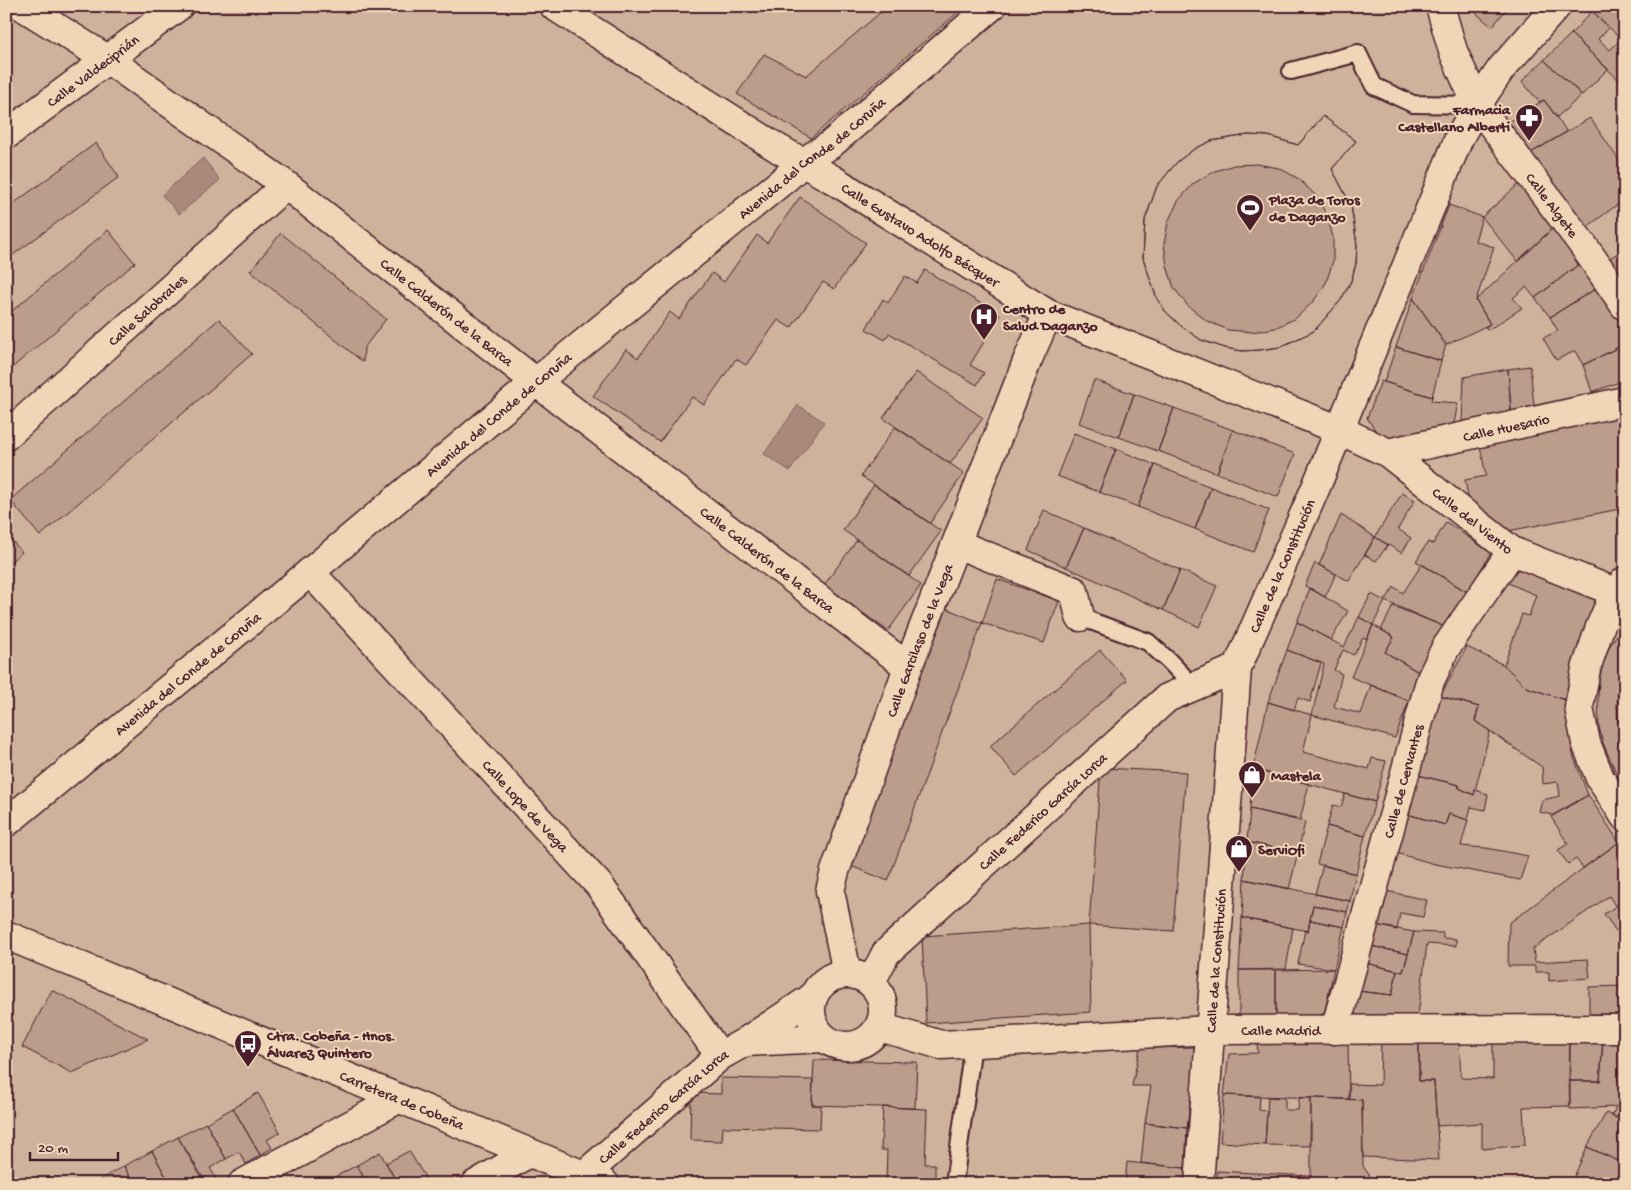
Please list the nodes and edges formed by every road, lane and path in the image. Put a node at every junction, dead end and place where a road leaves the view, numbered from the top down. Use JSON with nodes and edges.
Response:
{"nodes":[{"id":1,"x":22,"y":6,"type":"edge"},
{"id":2,"x":179,"y":6,"type":"edge"},
{"id":3,"x":554,"y":6,"type":"edge"},
{"id":4,"x":992,"y":6,"type":"edge"},
{"id":5,"x":1440,"y":6,"type":"edge"},
{"id":6,"x":1557,"y":6,"type":"edge"},
{"id":7,"x":107,"y":59,"type":"junction"},
{"id":8,"x":1291,"y":71,"type":"dead end"},
{"id":9,"x":1477,"y":105,"type":"junction"},
{"id":10,"x":6,"y":135,"type":"edge"},
{"id":11,"x":802,"y":162,"type":"junction"},
{"id":12,"x":286,"y":185,"type":"junction"},
{"id":13,"x":1625,"y":306,"type":"edge"},
{"id":14,"x":1048,"y":314,"type":"junction"},
{"id":15,"x":536,"y":382,"type":"junction"},
{"id":16,"x":1625,"y":401,"type":"edge"},
{"id":17,"x":1340,"y":430,"type":"junction"},
{"id":18,"x":6,"y":436,"type":"edge"},
{"id":19,"x":1388,"y":453,"type":"junction"},
{"id":20,"x":957,"y":544,"type":"junction"},
{"id":21,"x":1512,"y":551,"type":"junction"},
{"id":22,"x":310,"y":572,"type":"junction"},
{"id":23,"x":1620,"y":587,"type":"edge"},
{"id":24,"x":1080,"y":617,"type":"joint"},
{"id":25,"x":908,"y":667,"type":"junction"},
{"id":26,"x":1237,"y":668,"type":"junction"},
{"id":27,"x":1194,"y":687,"type":"junction"},
{"id":28,"x":1625,"y":817,"type":"edge"},
{"id":29,"x":6,"y":823,"type":"edge"},
{"id":30,"x":6,"y":935,"type":"edge"},
{"id":31,"x":859,"y":978,"type":"junction"},
{"id":32,"x":813,"y":997,"type":"junction"},
{"id":33,"x":880,"y":1026,"type":"junction"},
{"id":34,"x":1625,"y":1029,"type":"edge"},
{"id":35,"x":1210,"y":1030,"type":"junction"},
{"id":36,"x":1335,"y":1030,"type":"junction"},
{"id":37,"x":824,"y":1038,"type":"junction"},
{"id":38,"x":745,"y":1042,"type":"junction"},
{"id":39,"x":973,"y":1044,"type":"junction"},
{"id":40,"x":720,"y":1056,"type":"junction"},
{"id":41,"x":398,"y":1099,"type":"junction"},
{"id":42,"x":529,"y":1153,"type":"junction"},
{"id":43,"x":594,"y":1179,"type":"edge"},
{"id":44,"x":242,"y":1184,"type":"edge"},
{"id":45,"x":476,"y":1184,"type":"edge"},
{"id":46,"x":954,"y":1184,"type":"edge"},
{"id":47,"x":1200,"y":1184,"type":"edge"}],
"edges":[{"from":1,"to":7,"type":"street","name":"Calle Calderón de la Barca"},
{"from":2,"to":7,"type":"street","name":"Calle Valdeciprián"},
{"from":3,"to":11,"type":"street","name":"Calle Gustavo Adolfo Bécquer"},
{"from":4,"to":11,"type":"street","name":"Avenida del Conde de Coruña"},
{"from":5,"to":9,"type":"street","name":"Calle Algete"},
{"from":6,"to":9,"type":"street","name":"Calle de la Constitución"},
{"from":7,"to":10,"type":"street","name":"Calle Valdeciprián"},
{"from":7,"to":12,"type":"street","name":"Calle Calderón de la Barca"},
{"from":8,"to":9,"type":"lane"},
{"from":9,"to":13,"type":"street","name":"Calle Algete"},
{"from":9,"to":17,"type":"street","name":"Calle de la Constitución"},
{"from":11,"to":14,"type":"street","name":"Calle Gustavo Adolfo Bécquer"},
{"from":11,"to":15,"type":"street","name":"Avenida del Conde de Coruña"},
{"from":12,"to":15,"type":"street","name":"Calle Calderón de la Barca"},
{"from":12,"to":18,"type":"street","name":"Calle Salobrales"},
{"from":14,"to":17,"type":"street","name":"Calle Gustavo Adolfo Bécquer"},
{"from":14,"to":20,"type":"street","name":"Calle Garcilaso de la Vega"},
{"from":15,"to":22,"type":"street","name":"Avenida del Conde de Coruña"},
{"from":15,"to":25,"type":"street","name":"Calle Calderón de la Barca"},
{"from":16,"to":19,"type":"street","name":"Calle Huesario"},
{"from":17,"to":19,"type":"street","name":"Calle del Viento"},
{"from":17,"to":26,"type":"street","name":"Calle de la Constitución"},
{"from":19,"to":21,"type":"street","name":"Calle del Viento"},
{"from":20,"to":24,"type":"street"},
{"from":20,"to":25,"type":"street","name":"Calle Garcilaso de la Vega"},
{"from":21,"to":23,"type":"street","name":"Calle del Viento"},
{"from":21,"to":36,"type":"street","name":"Calle de Cervantes"},
{"from":22,"to":29,"type":"street","name":"Avenida del Conde de Coruña"},
{"from":22,"to":40,"type":"street","name":"Calle Lope de Vega"},
{"from":23,"to":28,"type":"street"},
{"from":24,"to":27,"type":"lane"},
{"from":25,"to":31,"type":"street","name":"Calle Garcilaso de la Vega"},
{"from":26,"to":27,"type":"street","name":"Calle Federico García Lorca"},
{"from":26,"to":35,"type":"street","name":"Calle de la Constitución"},
{"from":27,"to":31,"type":"street","name":"Calle Federico García Lorca"},
{"from":30,"to":41,"type":"street","name":"Carretera de Cobeña"},
{"from":31,"to":32,"type":"street"},
{"from":31,"to":33,"type":"street"},
{"from":32,"to":37,"type":"street"},
{"from":32,"to":38,"type":"street","name":"Calle Federico García Lorca"},
{"from":33,"to":37,"type":"street"},
{"from":33,"to":39,"type":"street","name":"Calle Madrid"},
{"from":34,"to":36,"type":"street","name":"Calle Madrid"},
{"from":35,"to":36,"type":"street","name":"Calle Madrid"},
{"from":35,"to":39,"type":"street","name":"Calle Madrid"},
{"from":35,"to":47,"type":"street","name":"Calle de la Constitución"},
{"from":37,"to":38,"type":"street"},
{"from":38,"to":40,"type":"street","name":"Calle Federico García Lorca"},
{"from":39,"to":46,"type":"lane"},
{"from":40,"to":43,"type":"street","name":"Calle Federico García Lorca"},
{"from":41,"to":42,"type":"street","name":"Carretera de Cobeña"},
{"from":41,"to":44,"type":"street"},
{"from":42,"to":43,"type":"street","name":"Carretera de Cobeña"},
{"from":42,"to":45,"type":"street"}]}
